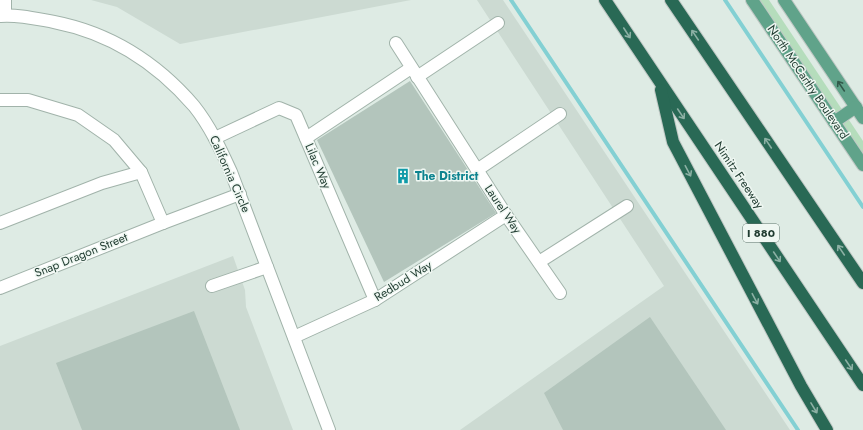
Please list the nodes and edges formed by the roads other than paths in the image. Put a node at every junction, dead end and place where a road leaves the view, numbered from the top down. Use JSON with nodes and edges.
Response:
{"nodes":[{"id":1,"x":6,"y":0,"type":"edge"},
{"id":2,"x":605,"y":0,"type":"edge"},
{"id":3,"x":671,"y":0,"type":"edge"},
{"id":4,"x":752,"y":0,"type":"edge"},
{"id":5,"x":784,"y":0,"type":"edge"},
{"id":6,"x":2,"y":15,"type":"edge"},
{"id":7,"x":498,"y":23,"type":"dead end"},
{"id":8,"x":396,"y":43,"type":"dead end"},
{"id":9,"x":414,"y":73,"type":"junction"},
{"id":10,"x":659,"y":82,"type":"junction"},
{"id":11,"x":0,"y":100,"type":"edge"},
{"id":12,"x":856,"y":107,"type":"junction"},
{"id":13,"x":560,"y":114,"type":"dead end"},
{"id":14,"x":863,"y":118,"type":"edge"},
{"id":15,"x":834,"y":122,"type":"junction"},
{"id":16,"x":215,"y":138,"type":"junction"},
{"id":17,"x":306,"y":138,"type":"junction"},
{"id":18,"x":863,"y":165,"type":"edge"},
{"id":19,"x":477,"y":170,"type":"junction"},
{"id":20,"x":141,"y":172,"type":"junction"},
{"id":21,"x":240,"y":194,"type":"junction"},
{"id":22,"x":627,"y":206,"type":"dead end"},
{"id":23,"x":506,"y":215,"type":"junction"},
{"id":24,"x":0,"y":223,"type":"edge"},
{"id":25,"x":163,"y":223,"type":"junction"},
{"id":26,"x":539,"y":262,"type":"junction"},
{"id":27,"x":267,"y":267,"type":"junction"},
{"id":28,"x":863,"y":283,"type":"edge"},
{"id":29,"x":212,"y":286,"type":"dead end"},
{"id":30,"x":0,"y":288,"type":"edge"},
{"id":31,"x":560,"y":293,"type":"dead end"},
{"id":32,"x":375,"y":300,"type":"junction"},
{"id":33,"x":294,"y":337,"type":"junction"},
{"id":34,"x":863,"y":385,"type":"edge"},
{"id":35,"x":329,"y":430,"type":"edge"},
{"id":36,"x":827,"y":430,"type":"edge"}],
"edges":[{"from":1,"to":6,"type":"street"},
{"from":2,"to":10,"type":"highway","name":"Nimitz Freeway","number":"I 880","one_way":true},
{"from":28,"to":3,"type":"highway","one_way":true},
{"from":4,"to":15,"type":"main road","name":"North McCarthy Boulevard"},
{"from":12,"to":5,"type":"main road","one_way":true},
{"from":6,"to":16,"type":"street","name":"California Circle"},
{"from":7,"to":9,"type":"street"},
{"from":8,"to":9,"type":"street","name":"Laurel Way"},
{"from":9,"to":17,"type":"street"},
{"from":9,"to":19,"type":"street","name":"Laurel Way"},
{"from":10,"to":34,"type":"highway","name":"Nimitz Freeway","number":"I 880","one_way":true},
{"from":10,"to":36,"type":"highway","one_way":true},
{"from":11,"to":20,"type":"street"},
{"from":12,"to":14,"type":"main road"},
{"from":12,"to":15,"type":"main road"},
{"from":13,"to":19,"type":"street"},
{"from":15,"to":18,"type":"main road","name":"North McCarthy Boulevard"},
{"from":16,"to":17,"type":"street","name":"Lilac Way"},
{"from":16,"to":21,"type":"street","name":"California Circle"},
{"from":17,"to":32,"type":"street","name":"Lilac Way"},
{"from":19,"to":23,"type":"street","name":"Laurel Way"},
{"from":20,"to":24,"type":"street"},
{"from":20,"to":25,"type":"street"},
{"from":21,"to":25,"type":"street","name":"Snap Dragon Street"},
{"from":21,"to":27,"type":"street","name":"California Circle"},
{"from":22,"to":26,"type":"street"},
{"from":23,"to":26,"type":"street","name":"Laurel Way"},
{"from":23,"to":32,"type":"street","name":"Redbud Way"},
{"from":25,"to":30,"type":"street","name":"Snap Dragon Street"},
{"from":26,"to":31,"type":"street","name":"Laurel Way"},
{"from":27,"to":29,"type":"street"},
{"from":27,"to":33,"type":"street","name":"California Circle"},
{"from":32,"to":33,"type":"street","name":"Redbud Way"},
{"from":33,"to":35,"type":"street","name":"California Circle"}]}
